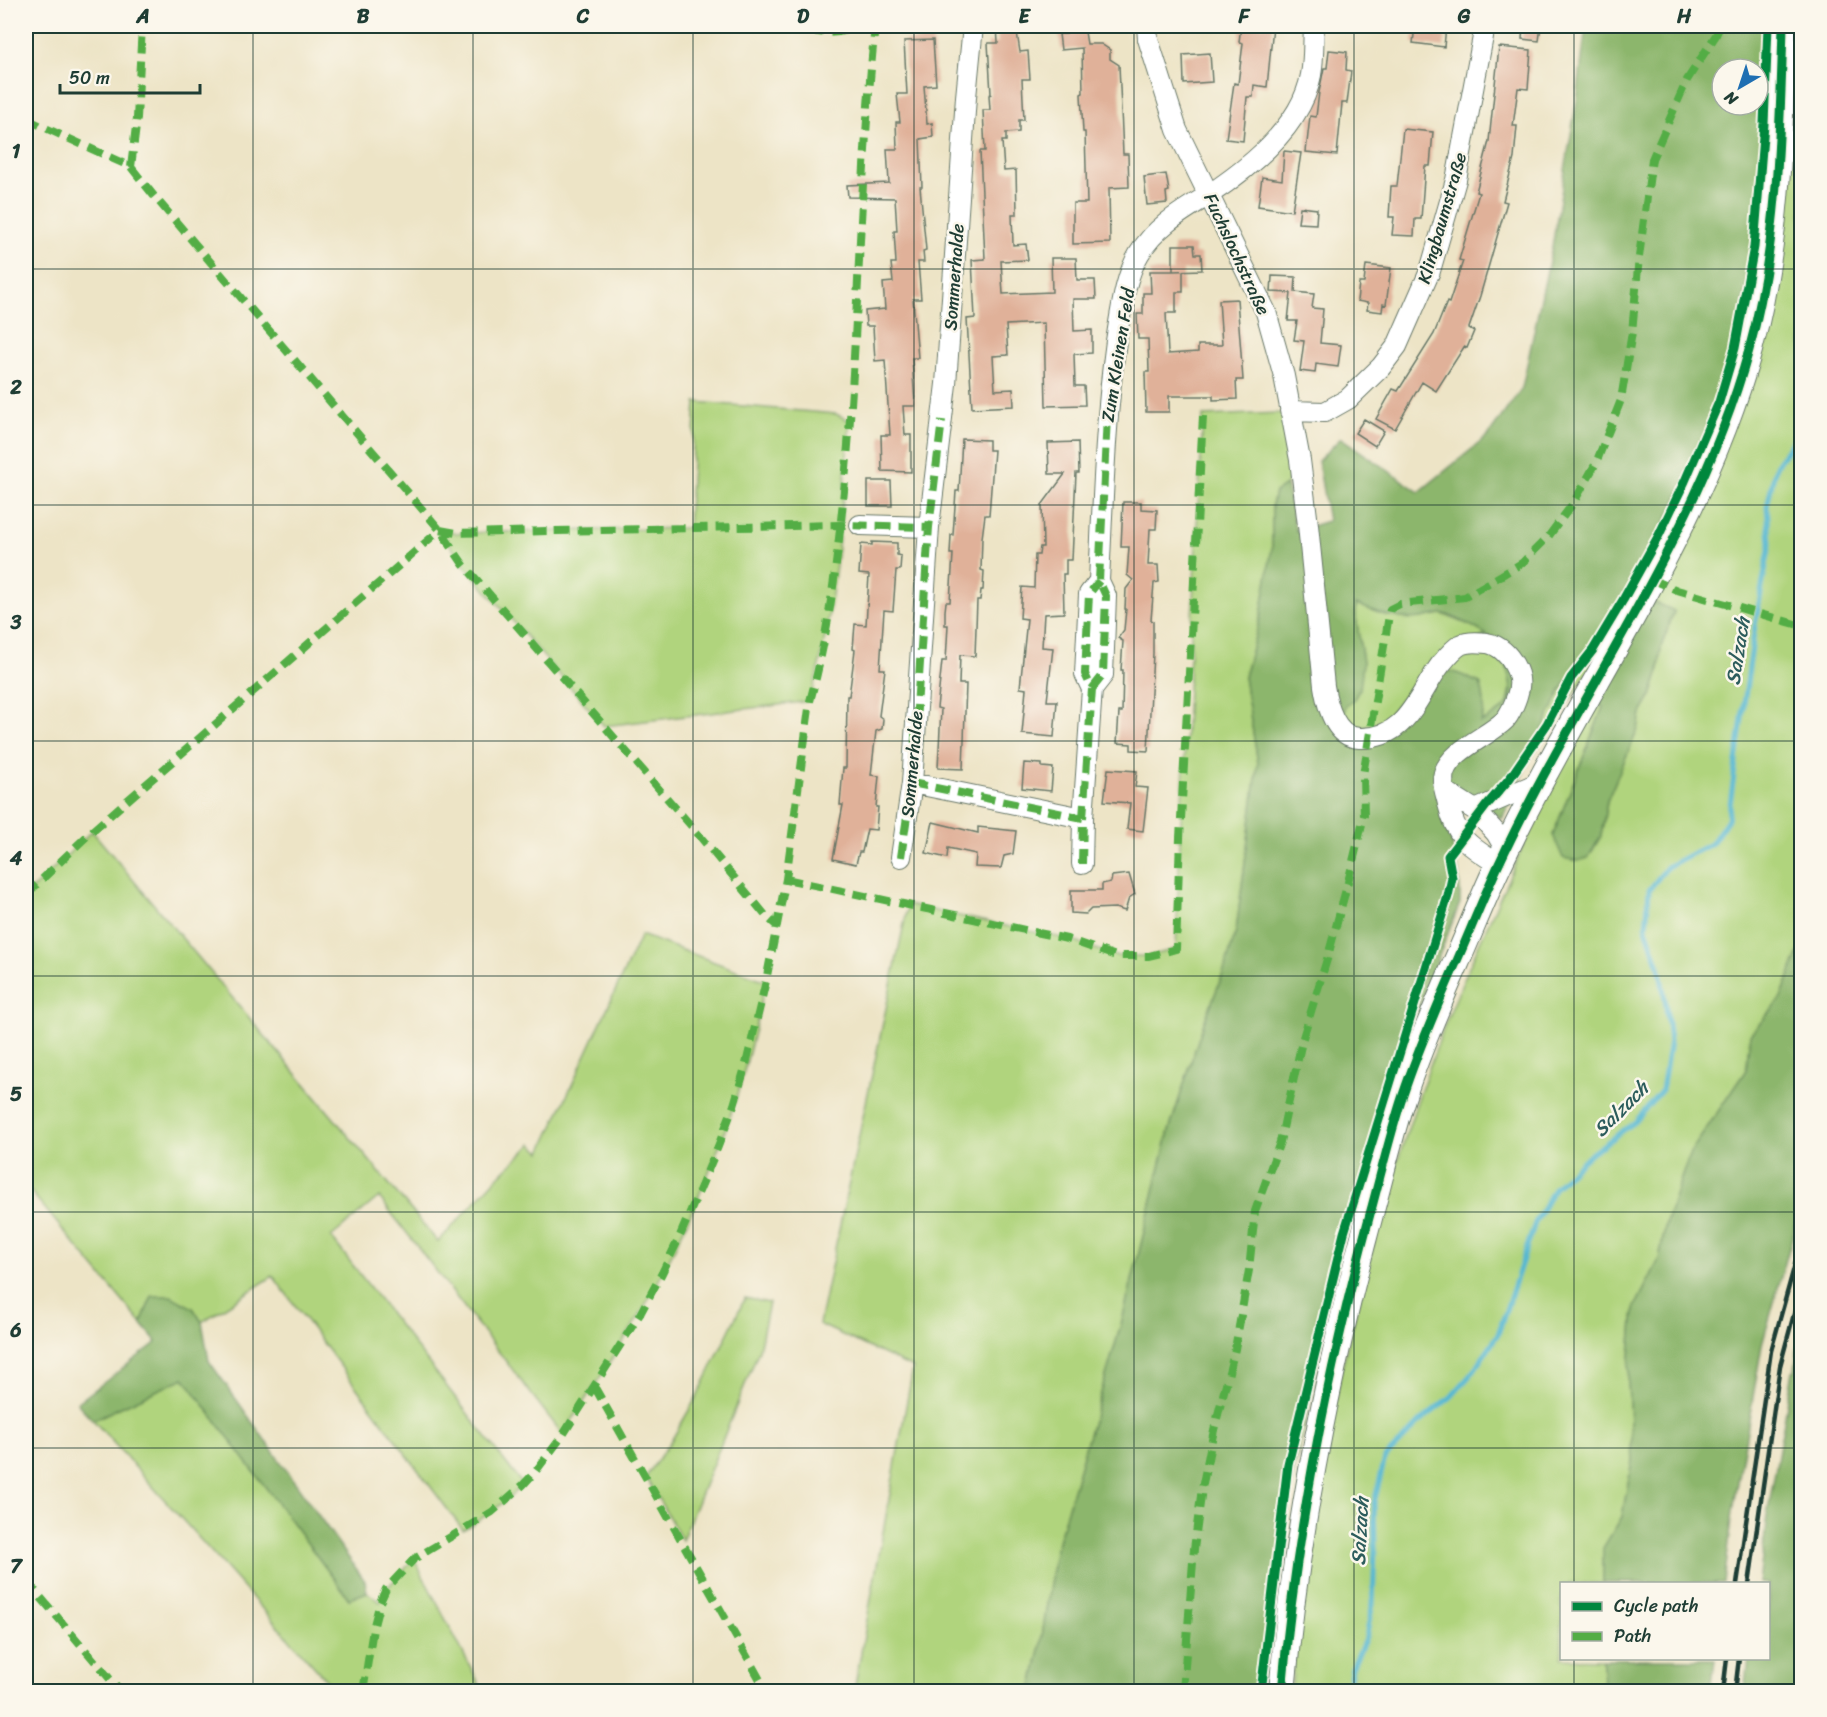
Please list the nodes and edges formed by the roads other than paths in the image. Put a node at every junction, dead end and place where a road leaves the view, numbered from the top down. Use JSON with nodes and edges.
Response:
{"nodes":[{"id":1,"x":973,"y":26,"type":"edge"},
{"id":2,"x":1147,"y":26,"type":"edge"},
{"id":3,"x":1314,"y":26,"type":"edge"},
{"id":4,"x":1485,"y":26,"type":"edge"},
{"id":5,"x":1783,"y":26,"type":"edge"},
{"id":6,"x":1209,"y":194,"type":"junction"},
{"id":7,"x":1290,"y":411,"type":"junction"},
{"id":8,"x":860,"y":525,"type":"dead end"},
{"id":9,"x":929,"y":527,"type":"junction"},
{"id":10,"x":912,"y":783,"type":"junction"},
{"id":11,"x":1538,"y":783,"type":"junction"},
{"id":12,"x":1445,"y":791,"type":"junction"},
{"id":13,"x":1475,"y":810,"type":"junction"},
{"id":14,"x":1083,"y":818,"type":"junction"},
{"id":15,"x":901,"y":857,"type":"dead end"},
{"id":16,"x":1502,"y":857,"type":"junction"},
{"id":17,"x":1082,"y":864,"type":"dead end"},
{"id":18,"x":1282,"y":1692,"type":"edge"}],
"edges":[{"from":1,"to":9,"type":"street","name":"Sommerhalde"},
{"from":2,"to":6,"type":"street","name":"Fuchslochstraße"},
{"from":3,"to":6,"type":"street","name":"Zum Kleinen Feld"},
{"from":4,"to":7,"type":"street","name":"Klingbaumstraße"},
{"from":5,"to":11,"type":"street"},
{"from":6,"to":7,"type":"street","name":"Fuchslochstraße"},
{"from":6,"to":14,"type":"street","name":"Zum Kleinen Feld"},
{"from":7,"to":12,"type":"street","name":"Fuchslochstraße"},
{"from":8,"to":9,"type":"street"},
{"from":9,"to":10,"type":"street","name":"Sommerhalde"},
{"from":10,"to":14,"type":"street"},
{"from":10,"to":15,"type":"street","name":"Sommerhalde"},
{"from":11,"to":13,"type":"street"},
{"from":11,"to":16,"type":"street"},
{"from":12,"to":13,"type":"street"},
{"from":12,"to":16,"type":"street"},
{"from":13,"to":16,"type":"street"},
{"from":14,"to":17,"type":"street","name":"Zum Kleinen Feld"},
{"from":16,"to":18,"type":"street"}]}
